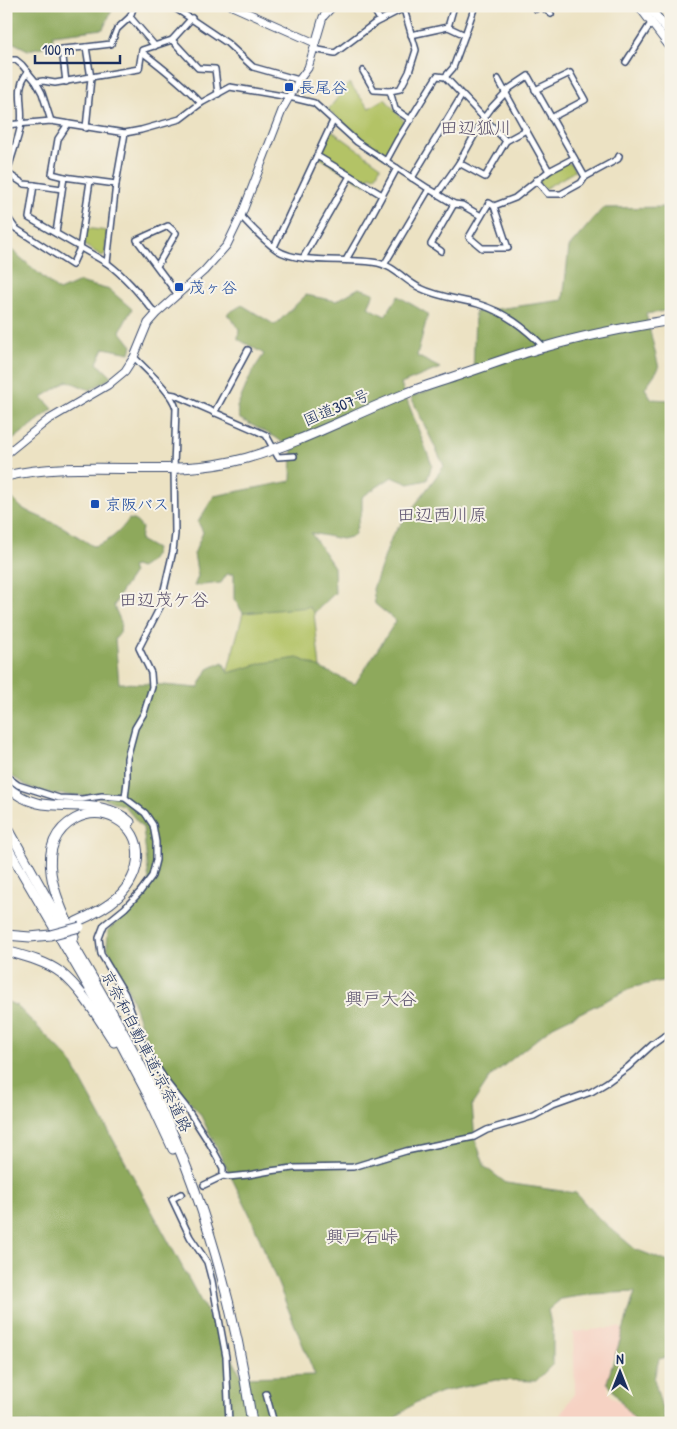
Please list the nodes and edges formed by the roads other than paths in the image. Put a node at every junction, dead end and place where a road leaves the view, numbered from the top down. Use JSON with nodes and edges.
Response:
{"nodes":[{"id":1,"x":134,"y":6,"type":"edge"},
{"id":2,"x":172,"y":6,"type":"edge"},
{"id":3,"x":232,"y":6,"type":"edge"},
{"id":4,"x":333,"y":6,"type":"edge"},
{"id":5,"x":372,"y":6,"type":"edge"},
{"id":6,"x":454,"y":6,"type":"edge"},
{"id":7,"x":475,"y":6,"type":"edge"},
{"id":8,"x":533,"y":6,"type":"edge"},
{"id":9,"x":540,"y":6,"type":"edge"},
{"id":10,"x":639,"y":6,"type":"edge"},
{"id":11,"x":648,"y":6,"type":"edge"},
{"id":12,"x":405,"y":7,"type":"edge"},
{"id":13,"x":551,"y":14,"type":"dead end"},
{"id":14,"x":130,"y":17,"type":"junction"},
{"id":15,"x":192,"y":18,"type":"junction"},
{"id":16,"x":380,"y":20,"type":"junction"},
{"id":17,"x":651,"y":23,"type":"junction"},
{"id":18,"x":448,"y":28,"type":"junction"},
{"id":19,"x":671,"y":34,"type":"edge"},
{"id":20,"x":412,"y":35,"type":"junction"},
{"id":21,"x":465,"y":35,"type":"junction"},
{"id":22,"x":172,"y":40,"type":"junction"},
{"id":23,"x":86,"y":46,"type":"junction"},
{"id":24,"x":155,"y":46,"type":"junction"},
{"id":25,"x":314,"y":46,"type":"junction"},
{"id":26,"x":671,"y":48,"type":"edge"},
{"id":27,"x":142,"y":52,"type":"junction"},
{"id":28,"x":6,"y":60,"type":"edge"},
{"id":29,"x":626,"y":62,"type":"dead end"},
{"id":30,"x":363,"y":71,"type":"dead end"},
{"id":31,"x":28,"y":72,"type":"junction"},
{"id":32,"x":445,"y":77,"type":"junction"},
{"id":33,"x":91,"y":78,"type":"junction"},
{"id":34,"x":498,"y":79,"type":"dead end"},
{"id":35,"x":299,"y":80,"type":"junction"},
{"id":36,"x":36,"y":82,"type":"junction"},
{"id":37,"x":66,"y":82,"type":"junction"},
{"id":38,"x":536,"y":90,"type":"junction"},
{"id":39,"x":390,"y":91,"type":"junction"},
{"id":40,"x":505,"y":92,"type":"junction"},
{"id":41,"x":218,"y":94,"type":"junction"},
{"id":42,"x":462,"y":94,"type":"junction"},
{"id":43,"x":289,"y":97,"type":"junction"},
{"id":44,"x":201,"y":103,"type":"junction"},
{"id":45,"x":484,"y":118,"type":"junction"},
{"id":46,"x":551,"y":118,"type":"junction"},
{"id":47,"x":411,"y":120,"type":"junction"},
{"id":48,"x":51,"y":122,"type":"junction"},
{"id":49,"x":334,"y":122,"type":"junction"},
{"id":50,"x":68,"y":124,"type":"junction"},
{"id":51,"x":21,"y":125,"type":"junction"},
{"id":52,"x":6,"y":126,"type":"edge"},
{"id":53,"x":86,"y":128,"type":"junction"},
{"id":54,"x":526,"y":130,"type":"junction"},
{"id":55,"x":125,"y":133,"type":"junction"},
{"id":56,"x":506,"y":141,"type":"junction"},
{"id":57,"x":318,"y":156,"type":"junction"},
{"id":58,"x":619,"y":156,"type":"dead end"},
{"id":59,"x":574,"y":158,"type":"junction"},
{"id":60,"x":386,"y":161,"type":"junction"},
{"id":61,"x":459,"y":163,"type":"junction"},
{"id":62,"x":397,"y":168,"type":"junction"},
{"id":63,"x":549,"y":171,"type":"junction"},
{"id":64,"x":8,"y":174,"type":"edge"},
{"id":65,"x":350,"y":176,"type":"junction"},
{"id":66,"x":64,"y":177,"type":"junction"},
{"id":67,"x":585,"y":177,"type":"junction"},
{"id":68,"x":412,"y":178,"type":"junction"},
{"id":69,"x":90,"y":180,"type":"junction"},
{"id":70,"x":536,"y":180,"type":"junction"},
{"id":71,"x":6,"y":183,"type":"edge"},
{"id":72,"x":116,"y":184,"type":"junction"},
{"id":73,"x":34,"y":185,"type":"junction"},
{"id":74,"x":62,"y":189,"type":"junction"},
{"id":75,"x":429,"y":189,"type":"junction"},
{"id":76,"x":437,"y":194,"type":"junction"},
{"id":77,"x":382,"y":195,"type":"junction"},
{"id":78,"x":454,"y":204,"type":"junction"},
{"id":79,"x":494,"y":206,"type":"junction"},
{"id":80,"x":6,"y":215,"type":"edge"},
{"id":81,"x":241,"y":216,"type":"junction"},
{"id":82,"x":481,"y":216,"type":"junction"},
{"id":83,"x":56,"y":233,"type":"junction"},
{"id":84,"x":274,"y":247,"type":"junction"},
{"id":85,"x":80,"y":248,"type":"junction"},
{"id":86,"x":441,"y":251,"type":"dead end"},
{"id":87,"x":303,"y":258,"type":"junction"},
{"id":88,"x":346,"y":260,"type":"junction"},
{"id":89,"x":108,"y":263,"type":"junction"},
{"id":90,"x":384,"y":265,"type":"junction"},
{"id":91,"x":157,"y":266,"type":"junction"},
{"id":92,"x":178,"y":295,"type":"junction"},
{"id":93,"x":156,"y":314,"type":"junction"},
{"id":94,"x":671,"y":320,"type":"edge"},
{"id":95,"x":544,"y":347,"type":"junction"},
{"id":96,"x":248,"y":350,"type":"dead end"},
{"id":97,"x":134,"y":357,"type":"junction"},
{"id":98,"x":168,"y":394,"type":"junction"},
{"id":99,"x":214,"y":413,"type":"junction"},
{"id":100,"x":273,"y":450,"type":"junction"},
{"id":101,"x":6,"y":454,"type":"edge"},
{"id":102,"x":294,"y":456,"type":"dead end"},
{"id":103,"x":174,"y":468,"type":"junction"},
{"id":104,"x":6,"y":476,"type":"edge"},
{"id":105,"x":6,"y":776,"type":"edge"},
{"id":106,"x":6,"y":786,"type":"edge"},
{"id":107,"x":125,"y":798,"type":"junction"},
{"id":108,"x":6,"y":825,"type":"edge"},
{"id":109,"x":6,"y":844,"type":"edge"},
{"id":110,"x":78,"y":925,"type":"junction"},
{"id":111,"x":6,"y":929,"type":"edge"},
{"id":112,"x":48,"y":932,"type":"junction"},
{"id":113,"x":6,"y":935,"type":"edge"},
{"id":114,"x":6,"y":951,"type":"edge"},
{"id":115,"x":671,"y":1033,"type":"edge"},
{"id":116,"x":149,"y":1082,"type":"junction"},
{"id":117,"x":147,"y":1093,"type":"junction"},
{"id":118,"x":222,"y":1176,"type":"junction"},
{"id":119,"x":204,"y":1185,"type":"tunnel mouth"},
{"id":120,"x":182,"y":1194,"type":"dead end"},
{"id":121,"x":266,"y":1394,"type":"dead end"},
{"id":122,"x":229,"y":1423,"type":"edge"},
{"id":123,"x":250,"y":1423,"type":"edge"},
{"id":124,"x":274,"y":1423,"type":"edge"}],
"edges":[{"from":1,"to":14,"type":"street"},
{"from":2,"to":15,"type":"street"},
{"from":3,"to":25,"type":"street"},
{"from":4,"to":25,"type":"street"},
{"from":5,"to":16,"type":"street"},
{"from":6,"to":18,"type":"street"},
{"from":7,"to":21,"type":"street"},
{"from":8,"to":9,"type":"street"},
{"from":9,"to":13,"type":"street"},
{"from":10,"to":17,"type":"main road"},
{"from":11,"to":19,"type":"main road"},
{"from":12,"to":16,"type":"street"},
{"from":12,"to":20,"type":"street"},
{"from":14,"to":23,"type":"street"},
{"from":14,"to":24,"type":"street"},
{"from":15,"to":22,"type":"street"},
{"from":15,"to":35,"type":"street"},
{"from":16,"to":25,"type":"street"},
{"from":17,"to":26,"type":"main road"},
{"from":17,"to":29,"type":"street"},
{"from":18,"to":20,"type":"street"},
{"from":18,"to":21,"type":"street"},
{"from":20,"to":39,"type":"street"},
{"from":21,"to":32,"type":"street"},
{"from":22,"to":24,"type":"street"},
{"from":22,"to":41,"type":"street"},
{"from":23,"to":33,"type":"street"},
{"from":23,"to":37,"type":"street"},
{"from":24,"to":27,"type":"street"},
{"from":25,"to":35,"type":"street"},
{"from":27,"to":33,"type":"street"},
{"from":27,"to":44,"type":"street"},
{"from":28,"to":31,"type":"street"},
{"from":30,"to":39,"type":"street"},
{"from":31,"to":36,"type":"street"},
{"from":31,"to":51,"type":"street"},
{"from":32,"to":42,"type":"street"},
{"from":32,"to":47,"type":"street"},
{"from":33,"to":37,"type":"street"},
{"from":33,"to":53,"type":"street"},
{"from":34,"to":40,"type":"street"},
{"from":35,"to":43,"type":"street"},
{"from":36,"to":37,"type":"street"},
{"from":36,"to":48,"type":"street"},
{"from":38,"to":40,"type":"street"},
{"from":38,"to":46,"type":"street"},
{"from":38,"to":46,"type":"street"},
{"from":39,"to":47,"type":"street"},
{"from":40,"to":45,"type":"street"},
{"from":40,"to":54,"type":"street"},
{"from":41,"to":43,"type":"street"},
{"from":41,"to":44,"type":"street"},
{"from":42,"to":45,"type":"street"},
{"from":42,"to":68,"type":"street"},
{"from":43,"to":49,"type":"street"},
{"from":43,"to":81,"type":"street"},
{"from":44,"to":55,"type":"street"},
{"from":45,"to":56,"type":"street"},
{"from":45,"to":61,"type":"street"},
{"from":46,"to":59,"type":"street"},
{"from":47,"to":60,"type":"street"},
{"from":48,"to":50,"type":"street"},
{"from":48,"to":51,"type":"street"},
{"from":49,"to":57,"type":"street"},
{"from":49,"to":60,"type":"street"},
{"from":50,"to":53,"type":"street"},
{"from":50,"to":66,"type":"street"},
{"from":51,"to":52,"type":"street"},
{"from":51,"to":64,"type":"street"},
{"from":53,"to":55,"type":"street"},
{"from":54,"to":56,"type":"street"},
{"from":54,"to":63,"type":"street"},
{"from":55,"to":72,"type":"street"},
{"from":56,"to":61,"type":"street"},
{"from":57,"to":65,"type":"street"},
{"from":57,"to":84,"type":"street"},
{"from":58,"to":67,"type":"street"},
{"from":59,"to":63,"type":"street"},
{"from":59,"to":67,"type":"street"},
{"from":60,"to":62,"type":"street"},
{"from":61,"to":76,"type":"street"},
{"from":62,"to":68,"type":"street"},
{"from":62,"to":77,"type":"street"},
{"from":63,"to":70,"type":"street"},
{"from":64,"to":71,"type":"street"},
{"from":64,"to":73,"type":"street"},
{"from":65,"to":77,"type":"street"},
{"from":65,"to":87,"type":"street"},
{"from":66,"to":69,"type":"street"},
{"from":66,"to":74,"type":"street"},
{"from":67,"to":70,"type":"street"},
{"from":68,"to":75,"type":"street"},
{"from":69,"to":72,"type":"street"},
{"from":69,"to":85,"type":"street"},
{"from":70,"to":79,"type":"street"},
{"from":72,"to":89,"type":"street"},
{"from":73,"to":74,"type":"street"},
{"from":73,"to":83,"type":"street"},
{"from":74,"to":83,"type":"street"},
{"from":75,"to":76,"type":"street"},
{"from":75,"to":90,"type":"street"},
{"from":76,"to":78,"type":"street"},
{"from":77,"to":88,"type":"street"},
{"from":78,"to":82,"type":"street"},
{"from":78,"to":86,"type":"street"},
{"from":79,"to":82,"type":"street"},
{"from":79,"to":82,"type":"street"},
{"from":80,"to":85,"type":"street"},
{"from":81,"to":84,"type":"street"},
{"from":81,"to":92,"type":"street"},
{"from":83,"to":85,"type":"street"},
{"from":84,"to":87,"type":"street"},
{"from":85,"to":89,"type":"street"},
{"from":87,"to":88,"type":"street"},
{"from":88,"to":90,"type":"street"},
{"from":89,"to":93,"type":"street"},
{"from":90,"to":95,"type":"street"},
{"from":91,"to":91,"type":"street"},
{"from":91,"to":92,"type":"street"},
{"from":92,"to":93,"type":"street"},
{"from":93,"to":97,"type":"street"},
{"from":94,"to":95,"type":"highway","name":"国道307号"},
{"from":95,"to":100,"type":"highway","name":"国道307号"},
{"from":96,"to":99,"type":"street"},
{"from":97,"to":98,"type":"street"},
{"from":97,"to":101,"type":"street"},
{"from":98,"to":99,"type":"street"},
{"from":98,"to":103,"type":"street"},
{"from":99,"to":100,"type":"street"},
{"from":100,"to":102,"type":"street"},
{"from":100,"to":103,"type":"highway","name":"国道307号"},
{"from":103,"to":104,"type":"highway","name":"国道307号"},
{"from":103,"to":107,"type":"street"},
{"from":105,"to":107,"type":"street"},
{"from":106,"to":110,"type":"highway"},
{"from":107,"to":118,"type":"street"},
{"from":108,"to":116,"type":"highway","name":"京奈和自動車道;京奈道路"},
{"from":109,"to":117,"type":"highway","name":"京奈和自動車道;京奈道路"},
{"from":110,"to":112,"type":"highway"},
{"from":110,"to":116,"type":"highway"},
{"from":111,"to":112,"type":"highway"},
{"from":112,"to":113,"type":"highway"},
{"from":114,"to":117,"type":"highway"},
{"from":115,"to":118,"type":"street"},
{"from":116,"to":123,"type":"highway","name":"京奈和自動車道;京奈道路"},
{"from":117,"to":123,"type":"highway","name":"京奈和自動車道;京奈道路"},
{"from":118,"to":119,"type":"street"},
{"from":120,"to":122,"type":"street"},
{"from":121,"to":124,"type":"street"}]}
